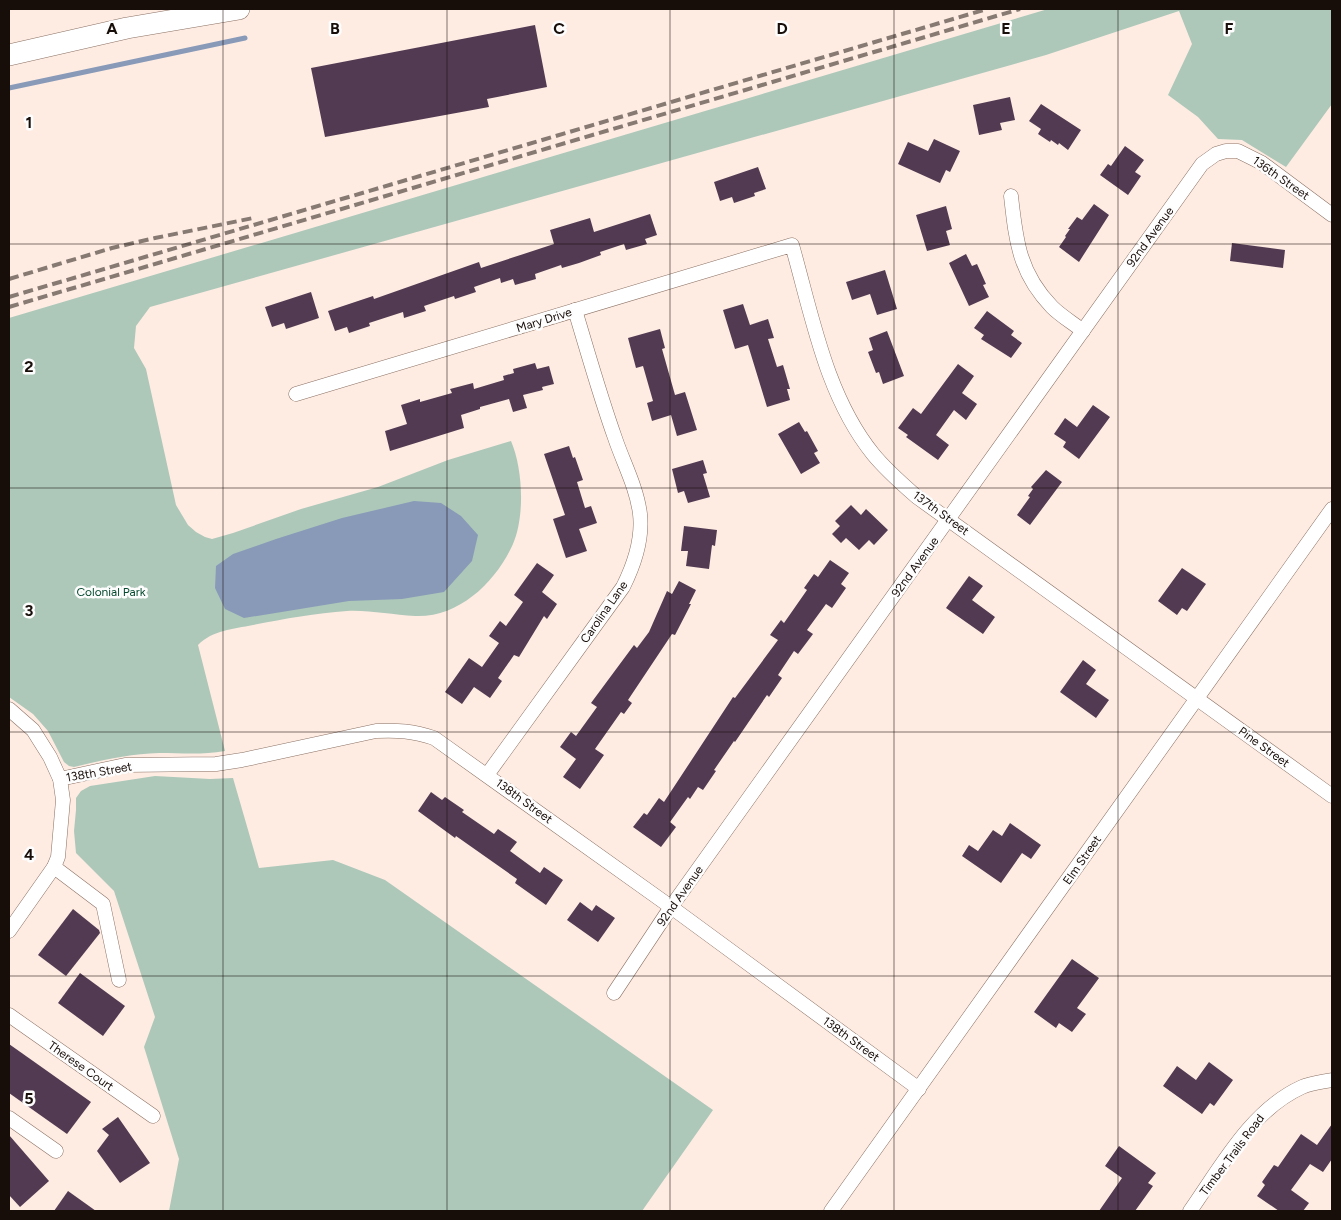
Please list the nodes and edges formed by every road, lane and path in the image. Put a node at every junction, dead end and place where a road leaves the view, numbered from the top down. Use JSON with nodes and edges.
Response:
{"nodes":[{"id":1,"x":239,"y":9,"type":"edge"},
{"id":2,"x":9,"y":55,"type":"edge"},
{"id":3,"x":1226,"y":151,"type":"joint"},
{"id":4,"x":1011,"y":196,"type":"dead end"},
{"id":5,"x":1332,"y":215,"type":"edge"},
{"id":6,"x":792,"y":245,"type":"joint"},
{"id":7,"x":575,"y":310,"type":"junction"},
{"id":8,"x":1083,"y":331,"type":"junction"},
{"id":9,"x":296,"y":394,"type":"dead end"},
{"id":10,"x":1332,"y":509,"type":"edge"},
{"id":11,"x":949,"y":520,"type":"junction"},
{"id":12,"x":1196,"y":699,"type":"junction"},
{"id":13,"x":9,"y":710,"type":"edge"},
{"id":14,"x":487,"y":775,"type":"junction"},
{"id":15,"x":60,"y":779,"type":"junction"},
{"id":16,"x":1332,"y":796,"type":"edge"},
{"id":17,"x":54,"y":867,"type":"junction"},
{"id":18,"x":671,"y":907,"type":"junction"},
{"id":19,"x":9,"y":931,"type":"edge"},
{"id":20,"x":119,"y":980,"type":"dead end"},
{"id":21,"x":614,"y":993,"type":"dead end"},
{"id":22,"x":9,"y":1015,"type":"edge"},
{"id":23,"x":1332,"y":1080,"type":"edge"},
{"id":24,"x":919,"y":1089,"type":"junction"},
{"id":25,"x":153,"y":1116,"type":"dead end"},
{"id":26,"x":9,"y":1118,"type":"edge"},
{"id":27,"x":56,"y":1152,"type":"dead end"},
{"id":28,"x":831,"y":1211,"type":"edge"},
{"id":29,"x":1190,"y":1211,"type":"edge"}],
"edges":[{"from":1,"to":2,"type":"main road"},
{"from":3,"to":5,"type":"street","name":"136th Street"},
{"from":3,"to":8,"type":"street","name":"92nd Avenue"},
{"from":4,"to":8,"type":"street"},
{"from":6,"to":7,"type":"street","name":"Mary Drive"},
{"from":6,"to":11,"type":"street","name":"137th Street"},
{"from":7,"to":9,"type":"street","name":"Mary Drive"},
{"from":7,"to":14,"type":"street","name":"Carolina Lane"},
{"from":8,"to":11,"type":"street","name":"92nd Avenue"},
{"from":10,"to":12,"type":"street","name":"Elm Street"},
{"from":11,"to":12,"type":"street","name":"137th Street"},
{"from":11,"to":18,"type":"street","name":"92nd Avenue"},
{"from":12,"to":16,"type":"street","name":"Pine Street"},
{"from":12,"to":24,"type":"street","name":"Elm Street"},
{"from":13,"to":15,"type":"street"},
{"from":14,"to":15,"type":"street","name":"138th Street"},
{"from":14,"to":18,"type":"street","name":"138th Street"},
{"from":15,"to":17,"type":"street"},
{"from":17,"to":19,"type":"street"},
{"from":17,"to":20,"type":"street"},
{"from":18,"to":21,"type":"street","name":"92nd Avenue"},
{"from":18,"to":24,"type":"street","name":"138th Street"},
{"from":22,"to":25,"type":"street","name":"Therese Court"},
{"from":23,"to":29,"type":"street","name":"Timber Trails Road"},
{"from":24,"to":28,"type":"street","name":"Elm Street"},
{"from":26,"to":27,"type":"street"}]}
